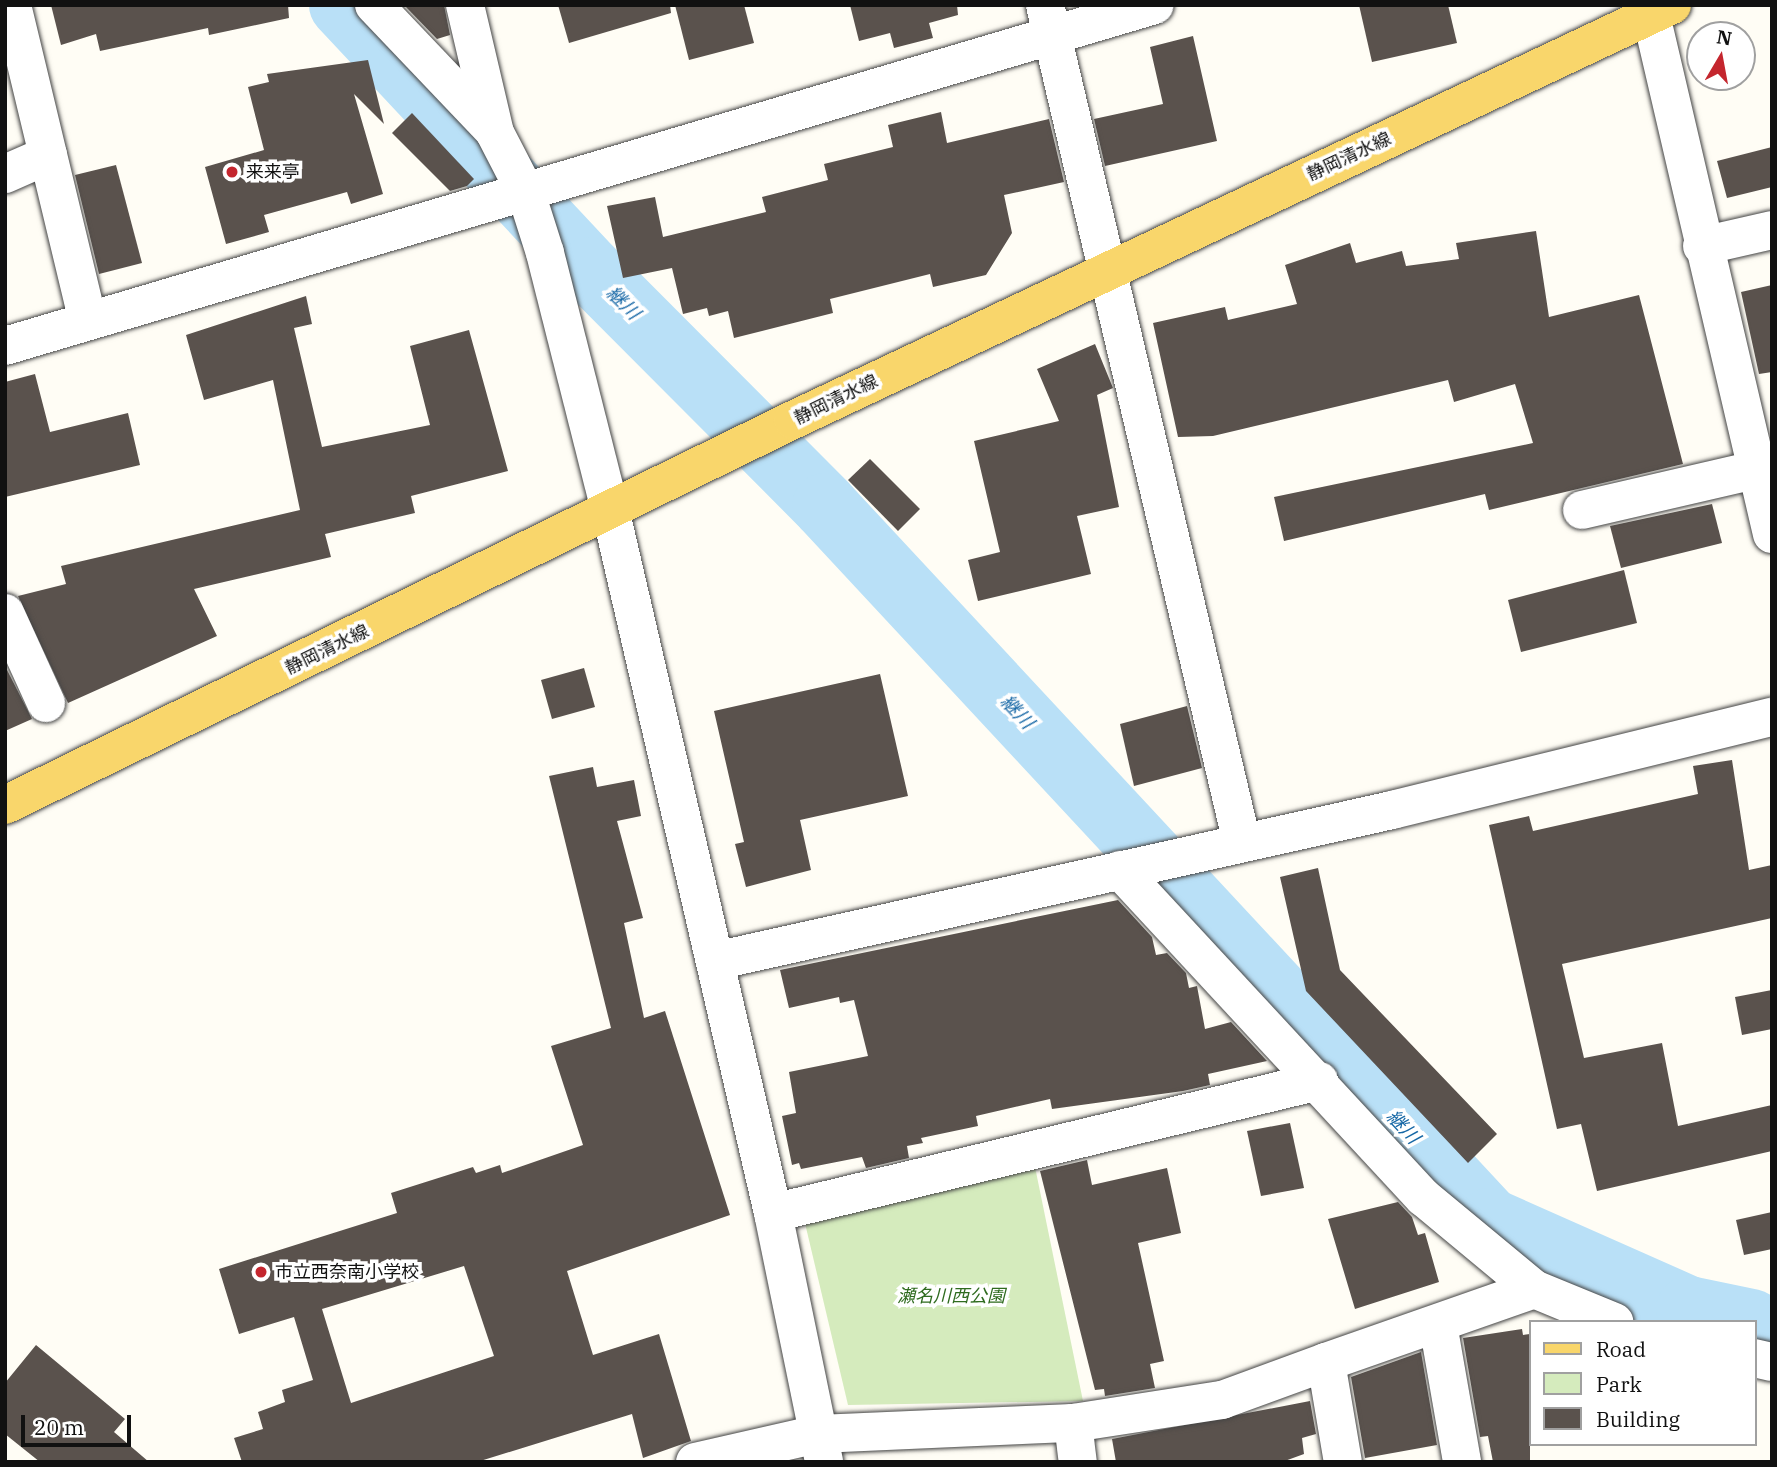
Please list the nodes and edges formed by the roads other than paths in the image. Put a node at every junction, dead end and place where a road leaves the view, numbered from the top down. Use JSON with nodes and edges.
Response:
{"nodes":[{"id":1,"x":374,"y":5,"type":"edge"},
{"id":2,"x":465,"y":5,"type":"edge"},
{"id":3,"x":1155,"y":5,"type":"edge"},
{"id":4,"x":1662,"y":10,"type":"edge"},
{"id":5,"x":11,"y":16,"type":"edge"},
{"id":6,"x":1049,"y":20,"type":"edge"},
{"id":7,"x":495,"y":133,"type":"junction"},
{"id":8,"x":48,"y":155,"type":"junction"},
{"id":9,"x":5,"y":174,"type":"edge"},
{"id":10,"x":526,"y":193,"type":"junction"},
{"id":11,"x":1772,"y":230,"type":"edge"},
{"id":12,"x":1702,"y":246,"type":"junction"},
{"id":13,"x":1107,"y":271,"type":"junction"},
{"id":14,"x":88,"y":321,"type":"junction"},
{"id":15,"x":5,"y":346,"type":"edge"},
{"id":16,"x":1764,"y":467,"type":"edge"},
{"id":17,"x":1582,"y":510,"type":"dead end"},
{"id":18,"x":611,"y":513,"type":"junction"},
{"id":19,"x":1772,"y":534,"type":"edge"},
{"id":20,"x":5,"y":612,"type":"edge"},
{"id":21,"x":46,"y":703,"type":"dead end"},
{"id":22,"x":1772,"y":717,"type":"edge"},
{"id":23,"x":5,"y":805,"type":"edge"},
{"id":24,"x":1242,"y":843,"type":"junction"},
{"id":25,"x":1120,"y":870,"type":"junction"},
{"id":26,"x":715,"y":961,"type":"junction"},
{"id":27,"x":1319,"y":1081,"type":"junction"},
{"id":28,"x":774,"y":1213,"type":"junction"},
{"id":29,"x":1534,"y":1289,"type":"junction"},
{"id":30,"x":1609,"y":1320,"type":"edge"},
{"id":31,"x":1438,"y":1324,"type":"junction"},
{"id":32,"x":1326,"y":1362,"type":"junction"},
{"id":33,"x":1073,"y":1423,"type":"junction"},
{"id":34,"x":821,"y":1448,"type":"edge"},
{"id":35,"x":695,"y":1462,"type":"edge"},
{"id":36,"x":1078,"y":1462,"type":"edge"},
{"id":37,"x":1343,"y":1462,"type":"edge"},
{"id":38,"x":1462,"y":1462,"type":"edge"}],
"edges":[{"from":1,"to":7,"type":"street"},
{"from":2,"to":7,"type":"street"},
{"from":3,"to":6,"type":"street"},
{"from":4,"to":12,"type":"street"},
{"from":4,"to":13,"type":"main road","name":"静岡清水線"},
{"from":5,"to":8,"type":"street"},
{"from":6,"to":10,"type":"street"},
{"from":6,"to":13,"type":"street"},
{"from":7,"to":10,"type":"street"},
{"from":8,"to":9,"type":"street"},
{"from":8,"to":14,"type":"street"},
{"from":10,"to":14,"type":"street"},
{"from":10,"to":18,"type":"street"},
{"from":11,"to":12,"type":"street"},
{"from":12,"to":16,"type":"street"},
{"from":13,"to":18,"type":"main road","name":"静岡清水線"},
{"from":13,"to":24,"type":"street"},
{"from":14,"to":15,"type":"street"},
{"from":16,"to":17,"type":"street"},
{"from":16,"to":19,"type":"street"},
{"from":18,"to":23,"type":"main road","name":"静岡清水線"},
{"from":18,"to":26,"type":"street"},
{"from":20,"to":21,"type":"street"},
{"from":22,"to":24,"type":"street"},
{"from":24,"to":25,"type":"street"},
{"from":25,"to":26,"type":"street"},
{"from":25,"to":27,"type":"street"},
{"from":26,"to":28,"type":"street"},
{"from":27,"to":28,"type":"street"},
{"from":27,"to":29,"type":"street"},
{"from":28,"to":34,"type":"street"},
{"from":29,"to":30,"type":"street"},
{"from":29,"to":31,"type":"street"},
{"from":31,"to":32,"type":"street"},
{"from":31,"to":38,"type":"street"},
{"from":32,"to":33,"type":"street"},
{"from":32,"to":37,"type":"street"},
{"from":33,"to":34,"type":"street"},
{"from":33,"to":36,"type":"street"},
{"from":34,"to":35,"type":"street"}]}
